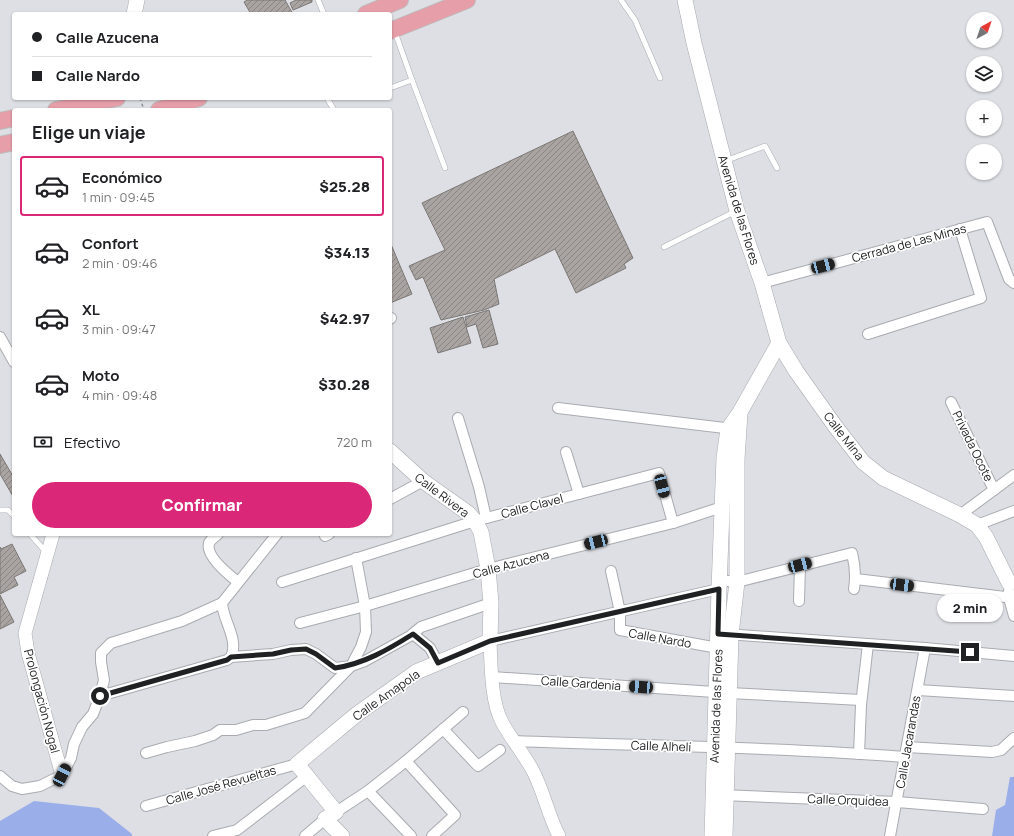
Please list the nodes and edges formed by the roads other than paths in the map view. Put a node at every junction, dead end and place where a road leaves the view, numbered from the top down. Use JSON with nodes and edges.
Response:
{"nodes":[{"id":1,"x":137,"y":0,"type":"edge"},
{"id":2,"x":318,"y":0,"type":"edge"},
{"id":3,"x":400,"y":0,"type":"edge"},
{"id":4,"x":467,"y":0,"type":"edge"},
{"id":5,"x":621,"y":0,"type":"edge"},
{"id":6,"x":685,"y":0,"type":"edge"},
{"id":7,"x":134,"y":12,"type":"edge"},
{"id":8,"x":323,"y":12,"type":"edge"},
{"id":9,"x":369,"y":12,"type":"edge"},
{"id":10,"x":392,"y":30,"type":"edge"},
{"id":11,"x":660,"y":78,"type":"dead end"},
{"id":12,"x":412,"y":80,"type":"junction"},
{"id":13,"x":392,"y":87,"type":"edge"},
{"id":14,"x":107,"y":100,"type":"edge"},
{"id":15,"x":198,"y":102,"type":"edge"},
{"id":16,"x":66,"y":108,"type":"edge"},
{"id":17,"x":169,"y":108,"type":"edge"},
{"id":18,"x":12,"y":142,"type":"edge"},
{"id":19,"x":0,"y":145,"type":"edge"},
{"id":20,"x":724,"y":161,"type":"junction"},
{"id":21,"x":445,"y":168,"type":"dead end"},
{"id":22,"x":777,"y":168,"type":"dead end"},
{"id":23,"x":737,"y":211,"type":"junction"},
{"id":24,"x":960,"y":229,"type":"junction"},
{"id":25,"x":664,"y":247,"type":"dead end"},
{"id":26,"x":762,"y":283,"type":"junction"},
{"id":27,"x":1014,"y":283,"type":"edge"},
{"id":28,"x":868,"y":334,"type":"dead end"},
{"id":29,"x":0,"y":337,"type":"edge"},
{"id":30,"x":779,"y":342,"type":"junction"},
{"id":31,"x":12,"y":358,"type":"edge"},
{"id":32,"x":951,"y":402,"type":"dead end"},
{"id":33,"x":558,"y":408,"type":"dead end"},
{"id":34,"x":458,"y":418,"type":"dead end"},
{"id":35,"x":733,"y":429,"type":"junction"},
{"id":36,"x":566,"y":452,"type":"dead end"},
{"id":37,"x":392,"y":453,"type":"edge"},
{"id":38,"x":1014,"y":475,"type":"edge"},
{"id":39,"x":423,"y":481,"type":"junction"},
{"id":40,"x":994,"y":490,"type":"junction"},
{"id":41,"x":579,"y":494,"type":"junction"},
{"id":42,"x":392,"y":498,"type":"edge"},
{"id":43,"x":722,"y":507,"type":"junction"},
{"id":44,"x":0,"y":510,"type":"edge"},
{"id":45,"x":1014,"y":511,"type":"edge"},
{"id":46,"x":12,"y":514,"type":"edge"},
{"id":47,"x":960,"y":515,"type":"junction"},
{"id":48,"x":481,"y":519,"type":"junction"},
{"id":49,"x":673,"y":523,"type":"junction"},
{"id":50,"x":977,"y":525,"type":"junction"},
{"id":51,"x":729,"y":532,"type":"junction"},
{"id":52,"x":32,"y":536,"type":"edge"},
{"id":53,"x":52,"y":536,"type":"edge"},
{"id":54,"x":216,"y":536,"type":"edge"},
{"id":55,"x":275,"y":536,"type":"edge"},
{"id":56,"x":48,"y":554,"type":"junction"},
{"id":57,"x":356,"y":558,"type":"junction"},
{"id":58,"x":800,"y":565,"type":"junction"},
{"id":59,"x":488,"y":569,"type":"junction"},
{"id":60,"x":611,"y":571,"type":"dead end"},
{"id":61,"x":238,"y":582,"type":"junction"},
{"id":62,"x":282,"y":582,"type":"dead end"},
{"id":63,"x":737,"y":582,"type":"junction"},
{"id":64,"x":719,"y":585,"type":"junction"},
{"id":65,"x":1012,"y":592,"type":"edge"},
{"id":66,"x":799,"y":601,"type":"dead end"},
{"id":67,"x":222,"y":603,"type":"junction"},
{"id":68,"x":491,"y":603,"type":"junction"},
{"id":69,"x":365,"y":606,"type":"junction"},
{"id":70,"x":620,"y":612,"type":"junction"},
{"id":71,"x":1014,"y":616,"type":"edge"},
{"id":72,"x":300,"y":622,"type":"dead end"},
{"id":73,"x":413,"y":634,"type":"junction"},
{"id":74,"x":723,"y":639,"type":"junction"},
{"id":75,"x":490,"y":641,"type":"junction"},
{"id":76,"x":868,"y":644,"type":"junction"},
{"id":77,"x":925,"y":648,"type":"junction"},
{"id":78,"x":1014,"y":656,"type":"edge"},
{"id":79,"x":231,"y":657,"type":"junction"},
{"id":80,"x":438,"y":663,"type":"junction"},
{"id":81,"x":350,"y":666,"type":"junction"},
{"id":82,"x":492,"y":677,"type":"junction"},
{"id":83,"x":918,"y":690,"type":"junction"},
{"id":84,"x":722,"y":693,"type":"junction"},
{"id":85,"x":100,"y":696,"type":"junction"},
{"id":86,"x":1014,"y":696,"type":"edge"},
{"id":87,"x":862,"y":700,"type":"junction"},
{"id":88,"x":463,"y":712,"type":"dead end"},
{"id":89,"x":443,"y":729,"type":"junction"},
{"id":90,"x":1014,"y":738,"type":"edge"},
{"id":91,"x":514,"y":741,"type":"junction"},
{"id":92,"x":721,"y":748,"type":"junction"},
{"id":93,"x":500,"y":750,"type":"dead end"},
{"id":94,"x":906,"y":752,"type":"junction"},
{"id":95,"x":146,"y":754,"type":"dead end"},
{"id":96,"x":859,"y":754,"type":"junction"},
{"id":97,"x":406,"y":762,"type":"junction"},
{"id":98,"x":297,"y":764,"type":"junction"},
{"id":99,"x":62,"y":775,"type":"junction"},
{"id":100,"x":0,"y":776,"type":"edge"},
{"id":101,"x":307,"y":776,"type":"junction"},
{"id":102,"x":368,"y":791,"type":"junction"},
{"id":103,"x":720,"y":795,"type":"junction"},
{"id":104,"x":897,"y":802,"type":"junction"},
{"id":105,"x":146,"y":806,"type":"dead end"},
{"id":106,"x":983,"y":809,"type":"dead end"},
{"id":107,"x":331,"y":815,"type":"junction"},
{"id":108,"x":552,"y":830,"type":"edge"},
{"id":109,"x":239,"y":833,"type":"edge"},
{"id":110,"x":213,"y":836,"type":"edge"},
{"id":111,"x":305,"y":836,"type":"edge"},
{"id":112,"x":342,"y":836,"type":"edge"},
{"id":113,"x":411,"y":836,"type":"edge"},
{"id":114,"x":432,"y":836,"type":"edge"},
{"id":115,"x":559,"y":836,"type":"edge"},
{"id":116,"x":712,"y":836,"type":"edge"},
{"id":117,"x":725,"y":836,"type":"edge"},
{"id":118,"x":890,"y":836,"type":"edge"}],
"edges":[{"from":1,"to":7,"type":"main road"},
{"from":2,"to":8,"type":"lane"},
{"from":3,"to":9,"type":"main road"},
{"from":4,"to":10,"type":"main road"},
{"from":5,"to":11,"type":"lane"},
{"from":6,"to":20,"type":"main road","name":"Avenida de las Flores"},
{"from":10,"to":12,"type":"lane"},
{"from":12,"to":13,"type":"lane"},
{"from":12,"to":21,"type":"lane"},
{"from":14,"to":16,"type":"main road"},
{"from":15,"to":17,"type":"main road"},
{"from":18,"to":19,"type":"main road"},
{"from":20,"to":22,"type":"lane"},
{"from":20,"to":23,"type":"main road","name":"Avenida de las Flores"},
{"from":23,"to":25,"type":"lane"},
{"from":23,"to":26,"type":"main road","name":"Avenida de las Flores"},
{"from":24,"to":26,"type":"street","name":"Cerrada de Las Minas"},
{"from":24,"to":27,"type":"street","name":"Cerrada de Las Minas"},
{"from":24,"to":28,"type":"street"},
{"from":26,"to":30,"type":"main road","name":"Avenida de las Flores"},
{"from":29,"to":31,"type":"street"},
{"from":30,"to":35,"type":"main road","name":"Avenida de las Flores"},
{"from":30,"to":47,"type":"main road","name":"Calle Mina"},
{"from":32,"to":40,"type":"street","name":"Privada Ocote"},
{"from":33,"to":35,"type":"street"},
{"from":34,"to":48,"type":"street"},
{"from":35,"to":43,"type":"main road","name":"Avenida de las Flores"},
{"from":35,"to":51,"type":"main road","name":"Avenida de las Flores"},
{"from":36,"to":41,"type":"street"},
{"from":37,"to":39,"type":"main road","name":"Calle Rivera"},
{"from":38,"to":40,"type":"street"},
{"from":39,"to":42,"type":"street"},
{"from":39,"to":48,"type":"main road","name":"Calle Rivera"},
{"from":40,"to":47,"type":"street"},
{"from":41,"to":48,"type":"street","name":"Calle Clavel"},
{"from":41,"to":49,"type":"street","name":"Calle Clavel"},
{"from":43,"to":49,"type":"street","name":"Calle Azucena"},
{"from":43,"to":51,"type":"main road","name":"Avenida de las Flores"},
{"from":44,"to":46,"type":"lane"},
{"from":45,"to":50,"type":"street"},
{"from":47,"to":50,"type":"main road","name":"Calle Mina"},
{"from":48,"to":57,"type":"street","name":"Calle Clavel"},
{"from":48,"to":59,"type":"main road","name":"Calle Rivera"},
{"from":49,"to":59,"type":"street","name":"Calle Azucena"},
{"from":50,"to":65,"type":"main road"},
{"from":51,"to":63,"type":"main road","name":"Avenida de las Flores"},
{"from":51,"to":64,"type":"main road","name":"Avenida de las Flores"},
{"from":52,"to":56,"type":"lane"},
{"from":53,"to":56,"type":"street","name":"Prolongación Nogal"},
{"from":54,"to":61,"type":"street"},
{"from":55,"to":61,"type":"street"},
{"from":56,"to":99,"type":"street","name":"Prolongación Nogal"},
{"from":57,"to":62,"type":"street","name":"Calle Clavel"},
{"from":57,"to":69,"type":"street"},
{"from":58,"to":63,"type":"street"},
{"from":58,"to":65,"type":"street"},
{"from":58,"to":66,"type":"street"},
{"from":59,"to":68,"type":"main road","name":"Calle Rivera"},
{"from":59,"to":69,"type":"street","name":"Calle Azucena"},
{"from":60,"to":70,"type":"street"},
{"from":61,"to":67,"type":"street"},
{"from":63,"to":64,"type":"street","name":"Calle Amapola"},
{"from":63,"to":74,"type":"main road","name":"Avenida de las Flores"},
{"from":64,"to":70,"type":"street","name":"Calle Amapola"},
{"from":64,"to":74,"type":"main road","name":"Avenida de las Flores"},
{"from":65,"to":71,"type":"street"},
{"from":67,"to":79,"type":"street"},
{"from":67,"to":85,"type":"street"},
{"from":68,"to":73,"type":"street"},
{"from":68,"to":75,"type":"main road","name":"Calle Rivera"},
{"from":69,"to":72,"type":"street","name":"Calle Azucena"},
{"from":69,"to":81,"type":"street"},
{"from":70,"to":74,"type":"street","name":"Calle Nardo"},
{"from":70,"to":75,"type":"street","name":"Calle Amapola"},
{"from":73,"to":80,"type":"street"},
{"from":73,"to":81,"type":"street"},
{"from":74,"to":76,"type":"street","name":"Calle Nardo"},
{"from":74,"to":84,"type":"main road","name":"Avenida de las Flores"},
{"from":75,"to":80,"type":"main road","name":"Calle Amapola"},
{"from":75,"to":82,"type":"street"},
{"from":76,"to":77,"type":"street","name":"Calle Nardo"},
{"from":76,"to":87,"type":"street"},
{"from":77,"to":78,"type":"street","name":"Calle Nardo"},
{"from":77,"to":83,"type":"street","name":"Calle Jacarandas"},
{"from":79,"to":81,"type":"street"},
{"from":79,"to":85,"type":"street"},
{"from":80,"to":98,"type":"main road","name":"Calle Amapola"},
{"from":81,"to":95,"type":"street"},
{"from":82,"to":84,"type":"street","name":"Calle Gardenia"},
{"from":82,"to":91,"type":"street"},
{"from":83,"to":86,"type":"street"},
{"from":83,"to":94,"type":"street","name":"Calle Jacarandas"},
{"from":84,"to":87,"type":"street","name":"Calle Gardenia"},
{"from":84,"to":92,"type":"main road","name":"Avenida de las Flores"},
{"from":85,"to":99,"type":"street"},
{"from":87,"to":96,"type":"street"},
{"from":88,"to":89,"type":"street"},
{"from":89,"to":93,"type":"street"},
{"from":89,"to":97,"type":"street"},
{"from":90,"to":94,"type":"street","name":"Calle Alhelí"},
{"from":91,"to":92,"type":"street","name":"Calle Alhelí"},
{"from":91,"to":108,"type":"street"},
{"from":92,"to":96,"type":"street","name":"Calle Alhelí"},
{"from":92,"to":103,"type":"main road","name":"Avenida de las Flores"},
{"from":94,"to":96,"type":"street","name":"Calle Alhelí"},
{"from":94,"to":104,"type":"street","name":"Calle Jacarandas"},
{"from":97,"to":102,"type":"street"},
{"from":97,"to":114,"type":"street"},
{"from":98,"to":101,"type":"main road"},
{"from":98,"to":105,"type":"street","name":"Calle José Revueltas"},
{"from":99,"to":100,"type":"street"},
{"from":101,"to":107,"type":"main road"},
{"from":101,"to":109,"type":"street"},
{"from":102,"to":107,"type":"street"},
{"from":102,"to":113,"type":"street"},
{"from":103,"to":104,"type":"street","name":"Calle Orquídea"},
{"from":103,"to":116,"type":"main road","name":"Avenida de las Flores"},
{"from":103,"to":117,"type":"main road","name":"Avenida de las Flores"},
{"from":104,"to":106,"type":"street","name":"Calle Orquídea"},
{"from":104,"to":118,"type":"street","name":"Calle Jacarandas"},
{"from":107,"to":111,"type":"street"},
{"from":107,"to":112,"type":"main road"},
{"from":108,"to":115,"type":"street"},
{"from":109,"to":110,"type":"street"}]}
